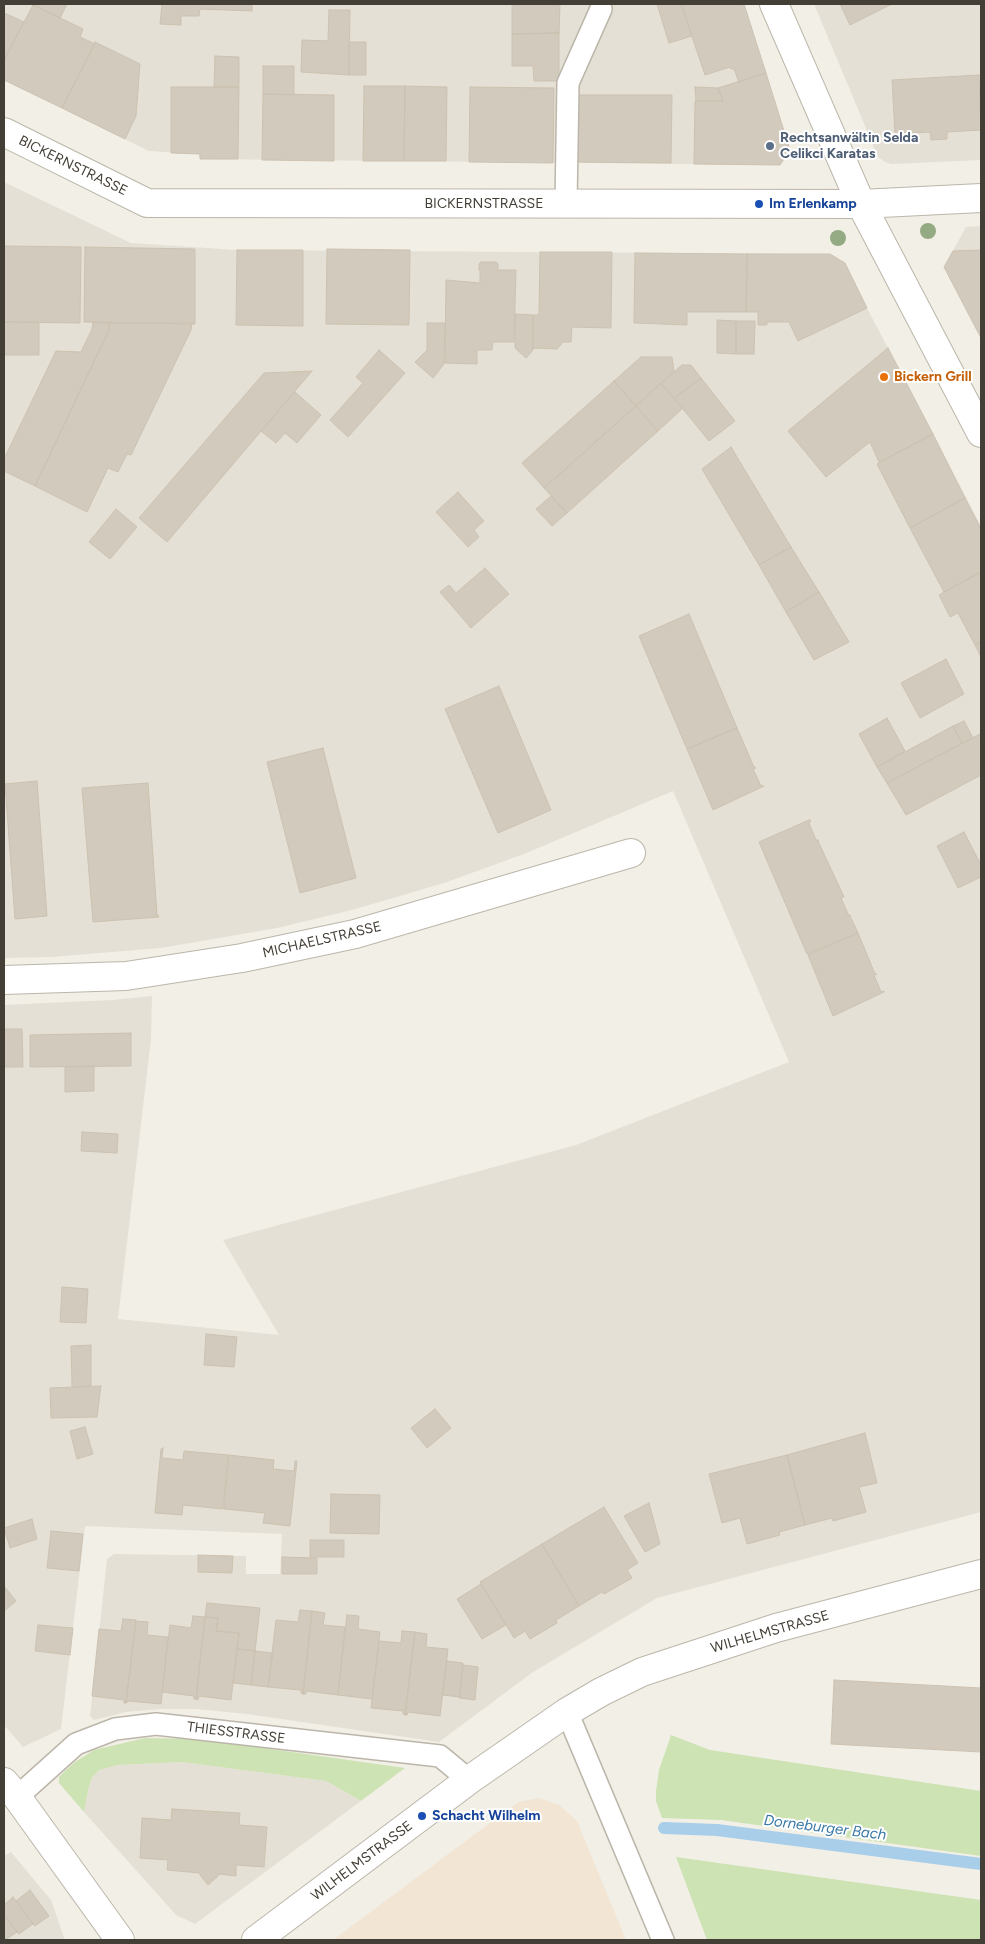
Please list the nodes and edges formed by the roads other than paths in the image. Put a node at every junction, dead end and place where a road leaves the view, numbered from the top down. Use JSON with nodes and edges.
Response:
{"nodes":[{"id":1,"x":774,"y":4,"type":"edge"},
{"id":2,"x":601,"y":9,"type":"dead end"},
{"id":3,"x":4,"y":132,"type":"edge"},
{"id":4,"x":981,"y":198,"type":"edge"},
{"id":5,"x":566,"y":204,"type":"junction"},
{"id":6,"x":861,"y":204,"type":"junction"},
{"id":7,"x":981,"y":433,"type":"edge"},
{"id":8,"x":631,"y":852,"type":"dead end"},
{"id":9,"x":4,"y":980,"type":"edge"},
{"id":10,"x":981,"y":1574,"type":"edge"},
{"id":11,"x":567,"y":1712,"type":"junction"},
{"id":12,"x":469,"y":1780,"type":"junction"},
{"id":13,"x":10,"y":1789,"type":"edge"},
{"id":14,"x":120,"y":1940,"type":"edge"},
{"id":15,"x":256,"y":1940,"type":"edge"},
{"id":16,"x":663,"y":1940,"type":"edge"}],
"edges":[{"from":1,"to":6,"type":"street"},
{"from":2,"to":5,"type":"lane"},
{"from":3,"to":5,"type":"street","name":"BICKERNSTRASSE"},
{"from":4,"to":6,"type":"street","name":"BICKERNSTRASSE"},
{"from":5,"to":6,"type":"street","name":"BICKERNSTRASSE"},
{"from":6,"to":7,"type":"street"},
{"from":8,"to":9,"type":"street","name":"MICHAELSTRASSE"},
{"from":10,"to":11,"type":"street","name":"WILHELMSTRASSE"},
{"from":11,"to":12,"type":"street","name":"WILHELMSTRASSE"},
{"from":11,"to":16,"type":"lane"},
{"from":12,"to":13,"type":"lane","name":"THIESSTRASSE"},
{"from":12,"to":15,"type":"street","name":"WILHELMSTRASSE"},
{"from":13,"to":14,"type":"street","name":"THIESSTRASSE"}]}
